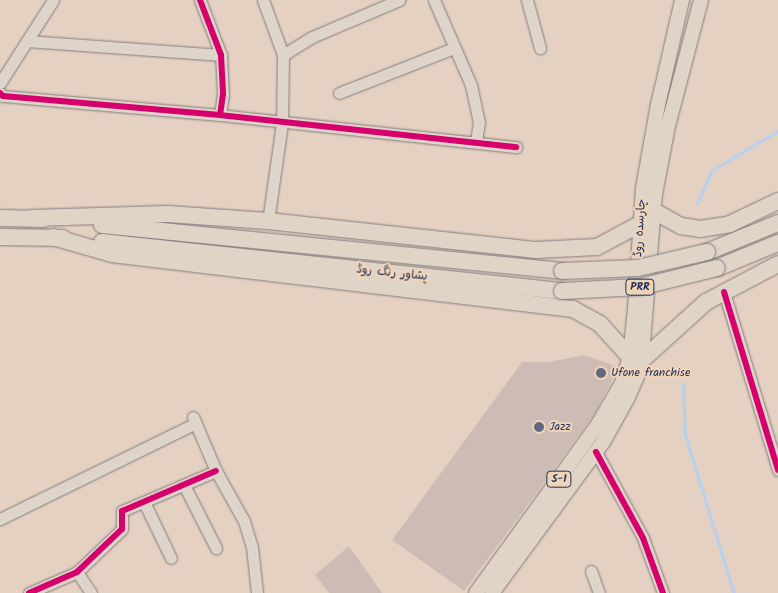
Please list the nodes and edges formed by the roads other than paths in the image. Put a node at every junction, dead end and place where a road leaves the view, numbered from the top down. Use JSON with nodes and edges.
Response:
{"nodes":[{"id":1,"x":53,"y":0,"type":"edge"},
{"id":2,"x":200,"y":0,"type":"edge"},
{"id":3,"x":262,"y":0,"type":"edge"},
{"id":4,"x":399,"y":0,"type":"edge"},
{"id":5,"x":434,"y":0,"type":"edge"},
{"id":6,"x":527,"y":0,"type":"edge"},
{"id":7,"x":682,"y":0,"type":"edge"},
{"id":8,"x":701,"y":0,"type":"edge"},
{"id":9,"x":27,"y":41,"type":"junction"},
{"id":10,"x":454,"y":48,"type":"junction"},
{"id":11,"x":540,"y":48,"type":"dead end"},
{"id":12,"x":221,"y":55,"type":"junction"},
{"id":13,"x":283,"y":55,"type":"junction"},
{"id":14,"x":0,"y":83,"type":"edge"},
{"id":15,"x":0,"y":92,"type":"edge"},
{"id":16,"x":338,"y":93,"type":"dead end"},
{"id":17,"x":220,"y":115,"type":"junction"},
{"id":18,"x":282,"y":123,"type":"junction"},
{"id":19,"x":476,"y":142,"type":"junction"},
{"id":20,"x":516,"y":147,"type":"dead end"},
{"id":21,"x":778,"y":201,"type":"edge"},
{"id":22,"x":652,"y":210,"type":"junction"},
{"id":23,"x":0,"y":218,"type":"edge"},
{"id":24,"x":32,"y":218,"type":"junction"},
{"id":25,"x":268,"y":221,"type":"junction"},
{"id":26,"x":778,"y":223,"type":"edge"},
{"id":27,"x":640,"y":224,"type":"junction"},
{"id":28,"x":0,"y":237,"type":"edge"},
{"id":29,"x":53,"y":237,"type":"junction"},
{"id":30,"x":778,"y":243,"type":"edge"},
{"id":31,"x":778,"y":264,"type":"edge"},
{"id":32,"x":724,"y":292,"type":"junction"},
{"id":33,"x":636,"y":359,"type":"junction"},
{"id":34,"x":596,"y":452,"type":"junction"},
{"id":35,"x":778,"y":470,"type":"edge"},
{"id":36,"x":216,"y":471,"type":"junction"},
{"id":37,"x":184,"y":485,"type":"junction"},
{"id":38,"x":144,"y":502,"type":"junction"},
{"id":39,"x":0,"y":519,"type":"edge"},
{"id":40,"x":216,"y":548,"type":"dead end"},
{"id":41,"x":172,"y":558,"type":"dead end"},
{"id":42,"x":591,"y":571,"type":"dead end"},
{"id":43,"x":77,"y":572,"type":"junction"},
{"id":44,"x":29,"y":593,"type":"edge"},
{"id":45,"x":91,"y":593,"type":"edge"},
{"id":46,"x":257,"y":593,"type":"edge"},
{"id":47,"x":476,"y":593,"type":"edge"},
{"id":48,"x":492,"y":593,"type":"edge"},
{"id":49,"x":599,"y":593,"type":"edge"},
{"id":50,"x":663,"y":593,"type":"edge"}],
"edges":[{"from":1,"to":9,"type":"street"},
{"from":2,"to":12,"type":"street"},
{"from":3,"to":13,"type":"street"},
{"from":4,"to":13,"type":"street"},
{"from":5,"to":10,"type":"street"},
{"from":6,"to":11,"type":"street"},
{"from":7,"to":27,"type":"main road","name":"چارسدہ روڈ","number":"S-1"},
{"from":8,"to":22,"type":"main road","name":"چارسدہ روڈ","number":"S-1"},
{"from":9,"to":12,"type":"street"},
{"from":9,"to":14,"type":"street"},
{"from":10,"to":16,"type":"street"},
{"from":10,"to":19,"type":"street"},
{"from":12,"to":17,"type":"street"},
{"from":13,"to":18,"type":"street"},
{"from":15,"to":17,"type":"street"},
{"from":17,"to":18,"type":"street"},
{"from":18,"to":19,"type":"street"},
{"from":18,"to":25,"type":"street"},
{"from":19,"to":20,"type":"street"},
{"from":21,"to":22,"type":"highway"},
{"from":22,"to":33,"type":"main road","name":"چارسدہ روڈ","number":"S-1"},
{"from":23,"to":24,"type":"highway","name":"پشاور رنگ روڈ"},
{"from":24,"to":25,"type":"highway"},
{"from":24,"to":26,"type":"highway","name":"پشاور رنگ روڈ","number":"PRR","bridge":true},
{"from":25,"to":27,"type":"highway"},
{"from":27,"to":33,"type":"main road","name":"چارسدہ روڈ","number":"S-1"},
{"from":28,"to":29,"type":"highway","name":"پشاور رنگ روڈ"},
{"from":29,"to":30,"type":"highway","name":"پشاور رنگ روڈ","number":"PRR","bridge":true},
{"from":29,"to":33,"type":"highway"},
{"from":31,"to":32,"type":"highway"},
{"from":32,"to":33,"type":"highway"},
{"from":32,"to":35,"type":"street"},
{"from":33,"to":34,"type":"main road","name":"چارسدہ روڈ","number":"S-1"},
{"from":33,"to":47,"type":"main road","name":"چارسدہ روڈ","number":"S-1"},
{"from":34,"to":48,"type":"main road","name":"چارسدہ روڈ","number":"S-1"},
{"from":34,"to":50,"type":"street"},
{"from":36,"to":37,"type":"street"},
{"from":36,"to":39,"type":"street"},
{"from":36,"to":46,"type":"street"},
{"from":37,"to":38,"type":"street"},
{"from":37,"to":40,"type":"street"},
{"from":38,"to":41,"type":"street"},
{"from":38,"to":43,"type":"street"},
{"from":42,"to":49,"type":"street"},
{"from":43,"to":44,"type":"street"},
{"from":43,"to":45,"type":"street"}]}
